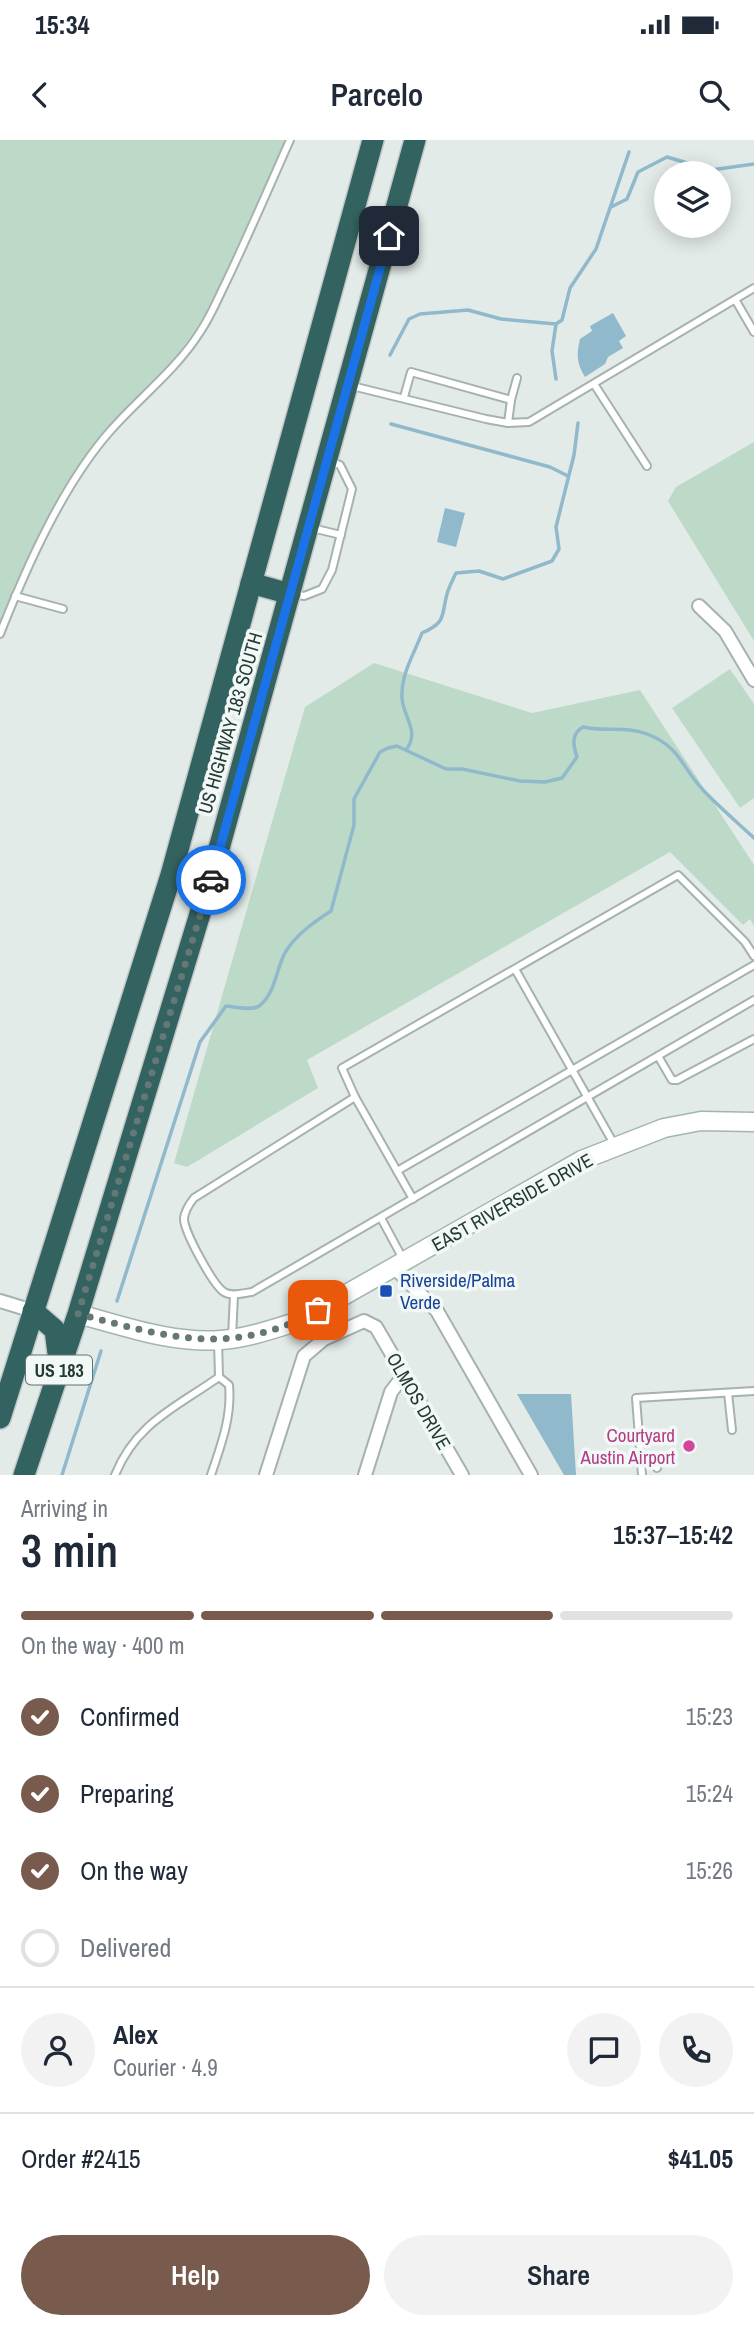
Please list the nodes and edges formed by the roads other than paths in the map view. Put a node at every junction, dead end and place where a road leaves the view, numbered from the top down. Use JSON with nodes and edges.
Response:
{"nodes":[{"id":1,"x":290,"y":140,"type":"edge"},
{"id":2,"x":373,"y":140,"type":"edge"},
{"id":3,"x":415,"y":140,"type":"edge"},
{"id":4,"x":754,"y":288,"type":"edge"},
{"id":5,"x":736,"y":301,"type":"junction"},
{"id":6,"x":754,"y":332,"type":"edge"},
{"id":7,"x":517,"y":378,"type":"dead end"},
{"id":8,"x":594,"y":384,"type":"junction"},
{"id":9,"x":348,"y":385,"type":"junction"},
{"id":10,"x":404,"y":397,"type":"junction"},
{"id":11,"x":511,"y":400,"type":"junction"},
{"id":12,"x":508,"y":423,"type":"junction"},
{"id":13,"x":327,"y":460,"type":"junction"},
{"id":14,"x":647,"y":466,"type":"dead end"},
{"id":15,"x":308,"y":527,"type":"junction"},
{"id":16,"x":341,"y":535,"type":"junction"},
{"id":17,"x":251,"y":583,"type":"junction"},
{"id":18,"x":290,"y":594,"type":"junction"},
{"id":19,"x":15,"y":596,"type":"junction"},
{"id":20,"x":699,"y":606,"type":"dead end"},
{"id":21,"x":63,"y":609,"type":"dead end"},
{"id":22,"x":0,"y":634,"type":"edge"},
{"id":23,"x":754,"y":680,"type":"edge"},
{"id":24,"x":754,"y":956,"type":"edge"},
{"id":25,"x":754,"y":965,"type":"edge"},
{"id":26,"x":515,"y":968,"type":"junction"},
{"id":27,"x":754,"y":1000,"type":"edge"},
{"id":28,"x":754,"y":1039,"type":"edge"},
{"id":29,"x":658,"y":1056,"type":"junction"},
{"id":30,"x":572,"y":1070,"type":"junction"},
{"id":31,"x":355,"y":1097,"type":"junction"},
{"id":32,"x":587,"y":1097,"type":"junction"},
{"id":33,"x":754,"y":1122,"type":"edge"},
{"id":34,"x":615,"y":1146,"type":"junction"},
{"id":35,"x":397,"y":1171,"type":"junction"},
{"id":36,"x":413,"y":1199,"type":"junction"},
{"id":37,"x":381,"y":1218,"type":"junction"},
{"id":38,"x":400,"y":1265,"type":"junction"},
{"id":39,"x":44,"y":1277,"type":"junction"},
{"id":40,"x":234,"y":1295,"type":"junction"},
{"id":41,"x":0,"y":1301,"type":"edge"},
{"id":42,"x":33,"y":1311,"type":"junction"},
{"id":43,"x":78,"y":1314,"type":"junction"},
{"id":44,"x":225,"y":1340,"type":"junction"},
{"id":45,"x":60,"y":1369,"type":"junction"},
{"id":46,"x":404,"y":1375,"type":"junction"},
{"id":47,"x":219,"y":1377,"type":"junction"},
{"id":48,"x":754,"y":1391,"type":"edge"},
{"id":49,"x":729,"y":1393,"type":"junction"},
{"id":50,"x":0,"y":1418,"type":"edge"},
{"id":51,"x":732,"y":1430,"type":"dead end"},
{"id":52,"x":641,"y":1458,"type":"junction"},
{"id":53,"x":657,"y":1468,"type":"dead end"},
{"id":54,"x":24,"y":1475,"type":"edge"},
{"id":55,"x":116,"y":1475,"type":"edge"},
{"id":56,"x":211,"y":1475,"type":"edge"},
{"id":57,"x":266,"y":1475,"type":"edge"},
{"id":58,"x":365,"y":1475,"type":"edge"},
{"id":59,"x":462,"y":1475,"type":"edge"},
{"id":60,"x":531,"y":1475,"type":"edge"},
{"id":61,"x":642,"y":1475,"type":"edge"}],
"edges":[{"from":1,"to":19,"type":"lane"},
{"from":2,"to":17,"type":"highway","name":"US HIGHWAY 183 SOUTH","number":"US 183"},
{"from":3,"to":9,"type":"highway","name":"US HIGHWAY 183 SOUTH","number":"US 183"},
{"from":4,"to":5,"type":"lane"},
{"from":5,"to":6,"type":"lane"},
{"from":5,"to":8,"type":"lane"},
{"from":7,"to":11,"type":"lane"},
{"from":8,"to":12,"type":"lane"},
{"from":8,"to":14,"type":"lane"},
{"from":9,"to":10,"type":"lane"},
{"from":9,"to":13,"type":"highway","name":"US HIGHWAY 183 SOUTH","number":"US 183"},
{"from":10,"to":11,"type":"lane"},
{"from":10,"to":12,"type":"lane"},
{"from":11,"to":12,"type":"lane"},
{"from":13,"to":15,"type":"highway","name":"US HIGHWAY 183 SOUTH","number":"US 183"},
{"from":13,"to":16,"type":"lane"},
{"from":15,"to":16,"type":"lane"},
{"from":15,"to":18,"type":"highway","name":"US HIGHWAY 183 SOUTH","number":"US 183"},
{"from":16,"to":18,"type":"lane"},
{"from":17,"to":18,"type":"highway"},
{"from":17,"to":39,"type":"highway","name":"US HIGHWAY 183 SOUTH","number":"US 183"},
{"from":18,"to":43,"type":"highway","name":"US HIGHWAY 183 SOUTH","number":"US 183"},
{"from":19,"to":21,"type":"lane"},
{"from":19,"to":22,"type":"lane"},
{"from":20,"to":23,"type":"street"},
{"from":24,"to":26,"type":"lane"},
{"from":25,"to":30,"type":"lane"},
{"from":26,"to":30,"type":"lane"},
{"from":26,"to":31,"type":"lane"},
{"from":27,"to":29,"type":"lane"},
{"from":28,"to":29,"type":"lane"},
{"from":29,"to":32,"type":"lane"},
{"from":30,"to":32,"type":"lane"},
{"from":30,"to":35,"type":"lane"},
{"from":31,"to":35,"type":"lane"},
{"from":31,"to":40,"type":"lane"},
{"from":32,"to":34,"type":"lane"},
{"from":32,"to":36,"type":"lane"},
{"from":33,"to":34,"type":"main road","name":"EAST RIVERSIDE DRIVE"},
{"from":34,"to":38,"type":"main road","name":"EAST RIVERSIDE DRIVE"},
{"from":35,"to":36,"type":"lane"},
{"from":36,"to":37,"type":"lane"},
{"from":37,"to":38,"type":"lane"},
{"from":37,"to":40,"type":"lane"},
{"from":38,"to":44,"type":"main road","name":"EAST RIVERSIDE DRIVE"},
{"from":38,"to":60,"type":"street"},
{"from":39,"to":42,"type":"highway","name":"US HIGHWAY 183 SOUTH","number":"US 183"},
{"from":39,"to":43,"type":"highway"},
{"from":40,"to":44,"type":"lane"},
{"from":41,"to":42,"type":"street"},
{"from":42,"to":45,"type":"highway"},
{"from":42,"to":50,"type":"highway","name":"US HIGHWAY 183 SOUTH","number":"US 183"},
{"from":43,"to":44,"type":"main road","name":"EAST RIVERSIDE DRIVE"},
{"from":43,"to":45,"type":"highway","name":"US HIGHWAY 183 SOUTH","number":"US 183"},
{"from":44,"to":47,"type":"lane"},
{"from":45,"to":54,"type":"highway","name":"US HIGHWAY 183 SOUTH","number":"US 183"},
{"from":46,"to":57,"type":"street","name":"OLMOS DRIVE"},
{"from":46,"to":58,"type":"street"},
{"from":46,"to":59,"type":"street","name":"OLMOS DRIVE"},
{"from":47,"to":55,"type":"lane"},
{"from":47,"to":56,"type":"lane"},
{"from":48,"to":49,"type":"lane"},
{"from":49,"to":51,"type":"lane"},
{"from":49,"to":52,"type":"lane"},
{"from":52,"to":53,"type":"lane"},
{"from":52,"to":61,"type":"lane"}]}
